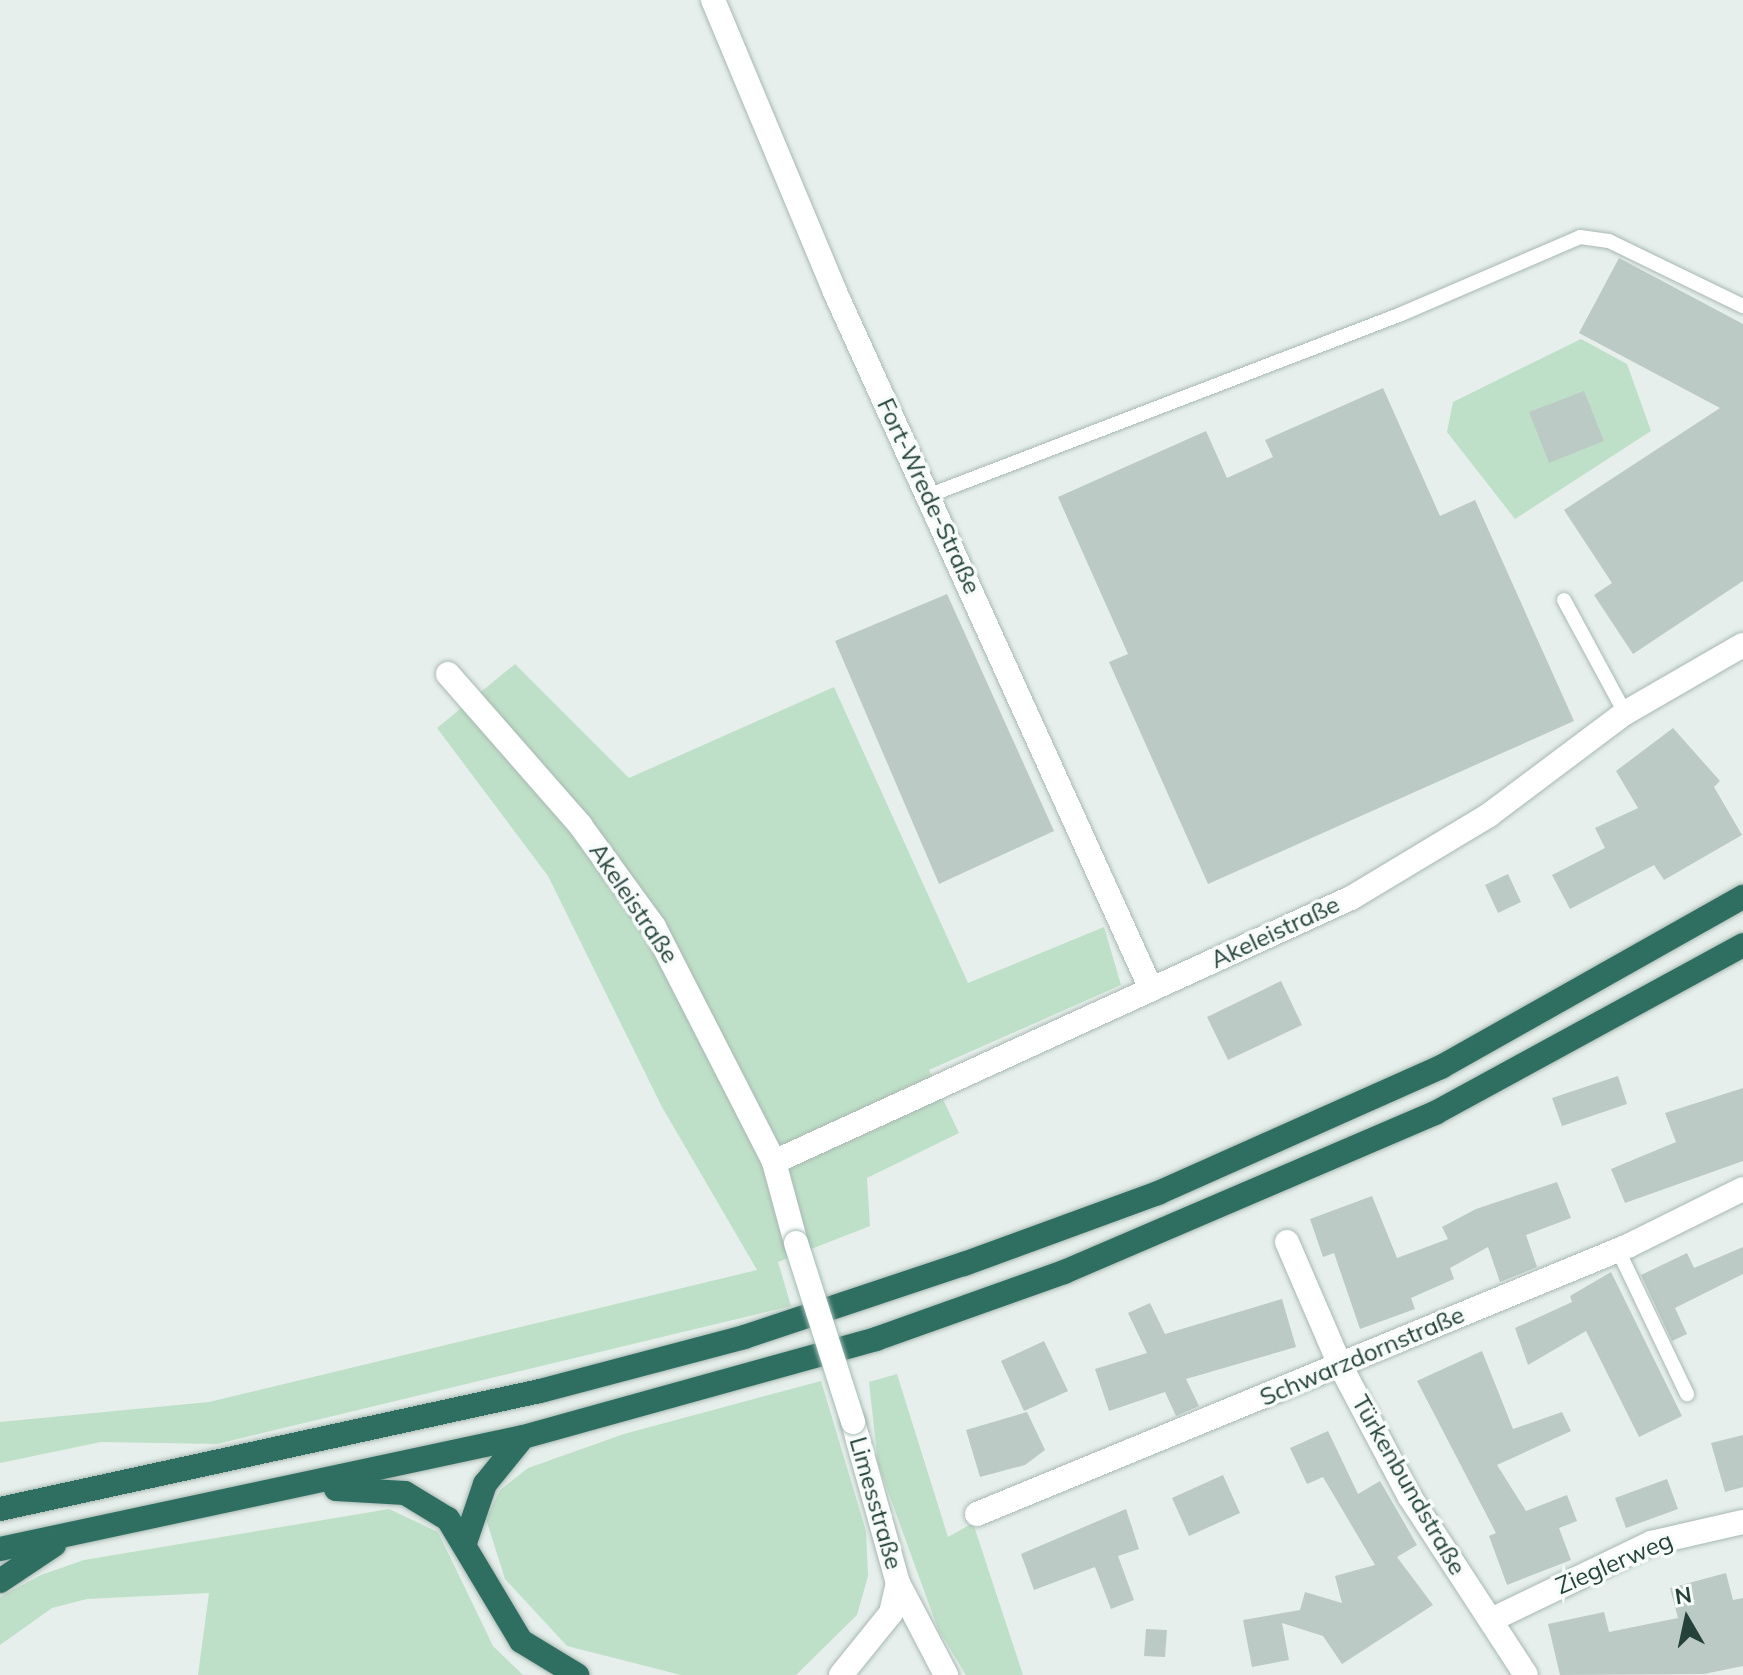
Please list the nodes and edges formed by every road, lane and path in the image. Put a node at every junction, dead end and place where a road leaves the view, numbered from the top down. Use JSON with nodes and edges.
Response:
{"nodes":[{"id":1,"x":713,"y":0,"type":"edge"},
{"id":2,"x":1743,"y":306,"type":"edge"},
{"id":3,"x":930,"y":495,"type":"junction"},
{"id":4,"x":1564,"y":600,"type":"dead end"},
{"id":5,"x":1743,"y":645,"type":"edge"},
{"id":6,"x":448,"y":674,"type":"dead end"},
{"id":7,"x":1625,"y":713,"type":"junction"},
{"id":8,"x":1743,"y":897,"type":"edge"},
{"id":9,"x":1743,"y":945,"type":"edge"},
{"id":10,"x":1151,"y":989,"type":"junction"},
{"id":11,"x":774,"y":1162,"type":"junction"},
{"id":12,"x":1743,"y":1189,"type":"edge"},
{"id":13,"x":1287,"y":1242,"type":"dead end"},
{"id":14,"x":1618,"y":1250,"type":"junction"},
{"id":15,"x":1340,"y":1365,"type":"junction"},
{"id":16,"x":1687,"y":1394,"type":"dead end"},
{"id":17,"x":853,"y":1422,"type":"joint"},
{"id":18,"x":523,"y":1437,"type":"junction"},
{"id":19,"x":281,"y":1491,"type":"junction"},
{"id":20,"x":0,"y":1494,"type":"edge"},
{"id":21,"x":55,"y":1497,"type":"junction"},
{"id":22,"x":0,"y":1509,"type":"edge"},
{"id":23,"x":977,"y":1514,"type":"dead end"},
{"id":24,"x":1743,"y":1522,"type":"edge"},
{"id":25,"x":74,"y":1534,"type":"junction"},
{"id":26,"x":466,"y":1540,"type":"junction"},
{"id":27,"x":0,"y":1549,"type":"edge"},
{"id":28,"x":0,"y":1581,"type":"edge"},
{"id":29,"x":898,"y":1583,"type":"junction"},
{"id":30,"x":1491,"y":1620,"type":"junction"},
{"id":31,"x":577,"y":1675,"type":"edge"},
{"id":32,"x":841,"y":1675,"type":"edge"},
{"id":33,"x":946,"y":1675,"type":"edge"},
{"id":34,"x":1526,"y":1675,"type":"edge"}],
"edges":[{"from":1,"to":3,"type":"street","name":"Fort-Wrede-Straße"},
{"from":2,"to":3,"type":"lane"},
{"from":3,"to":10,"type":"street","name":"Fort-Wrede-Straße"},
{"from":4,"to":7,"type":"lane"},
{"from":5,"to":7,"type":"street","name":"Akeleistraße"},
{"from":6,"to":11,"type":"street","name":"Akeleistraße"},
{"from":7,"to":10,"type":"street","name":"Akeleistraße"},
{"from":8,"to":21,"type":"highway"},
{"from":9,"to":18,"type":"highway"},
{"from":10,"to":11,"type":"street","name":"Akeleistraße"},
{"from":11,"to":17,"type":"street","name":"Akeleistraße","bridge":true},
{"from":12,"to":14,"type":"street","name":"Schwarzdornstraße"},
{"from":13,"to":15,"type":"street","name":"Türkenbundstraße"},
{"from":14,"to":15,"type":"street","name":"Schwarzdornstraße"},
{"from":14,"to":16,"type":"lane"},
{"from":15,"to":23,"type":"street","name":"Schwarzdornstraße"},
{"from":15,"to":30,"type":"street","name":"Türkenbundstraße"},
{"from":17,"to":29,"type":"street","name":"Limesstraße"},
{"from":18,"to":19,"type":"highway"},
{"from":18,"to":26,"type":"highway"},
{"from":19,"to":25,"type":"highway"},
{"from":19,"to":26,"type":"highway"},
{"from":20,"to":21,"type":"highway"},
{"from":21,"to":22,"type":"highway"},
{"from":24,"to":30,"type":"street","name":"Zieglerweg"},
{"from":25,"to":27,"type":"highway"},
{"from":25,"to":28,"type":"highway"},
{"from":26,"to":31,"type":"highway"},
{"from":29,"to":32,"type":"street","name":"Limesstraße"},
{"from":29,"to":33,"type":"street","name":"Limesstraße"},
{"from":30,"to":34,"type":"street","name":"Türkenbundstraße"}]}
